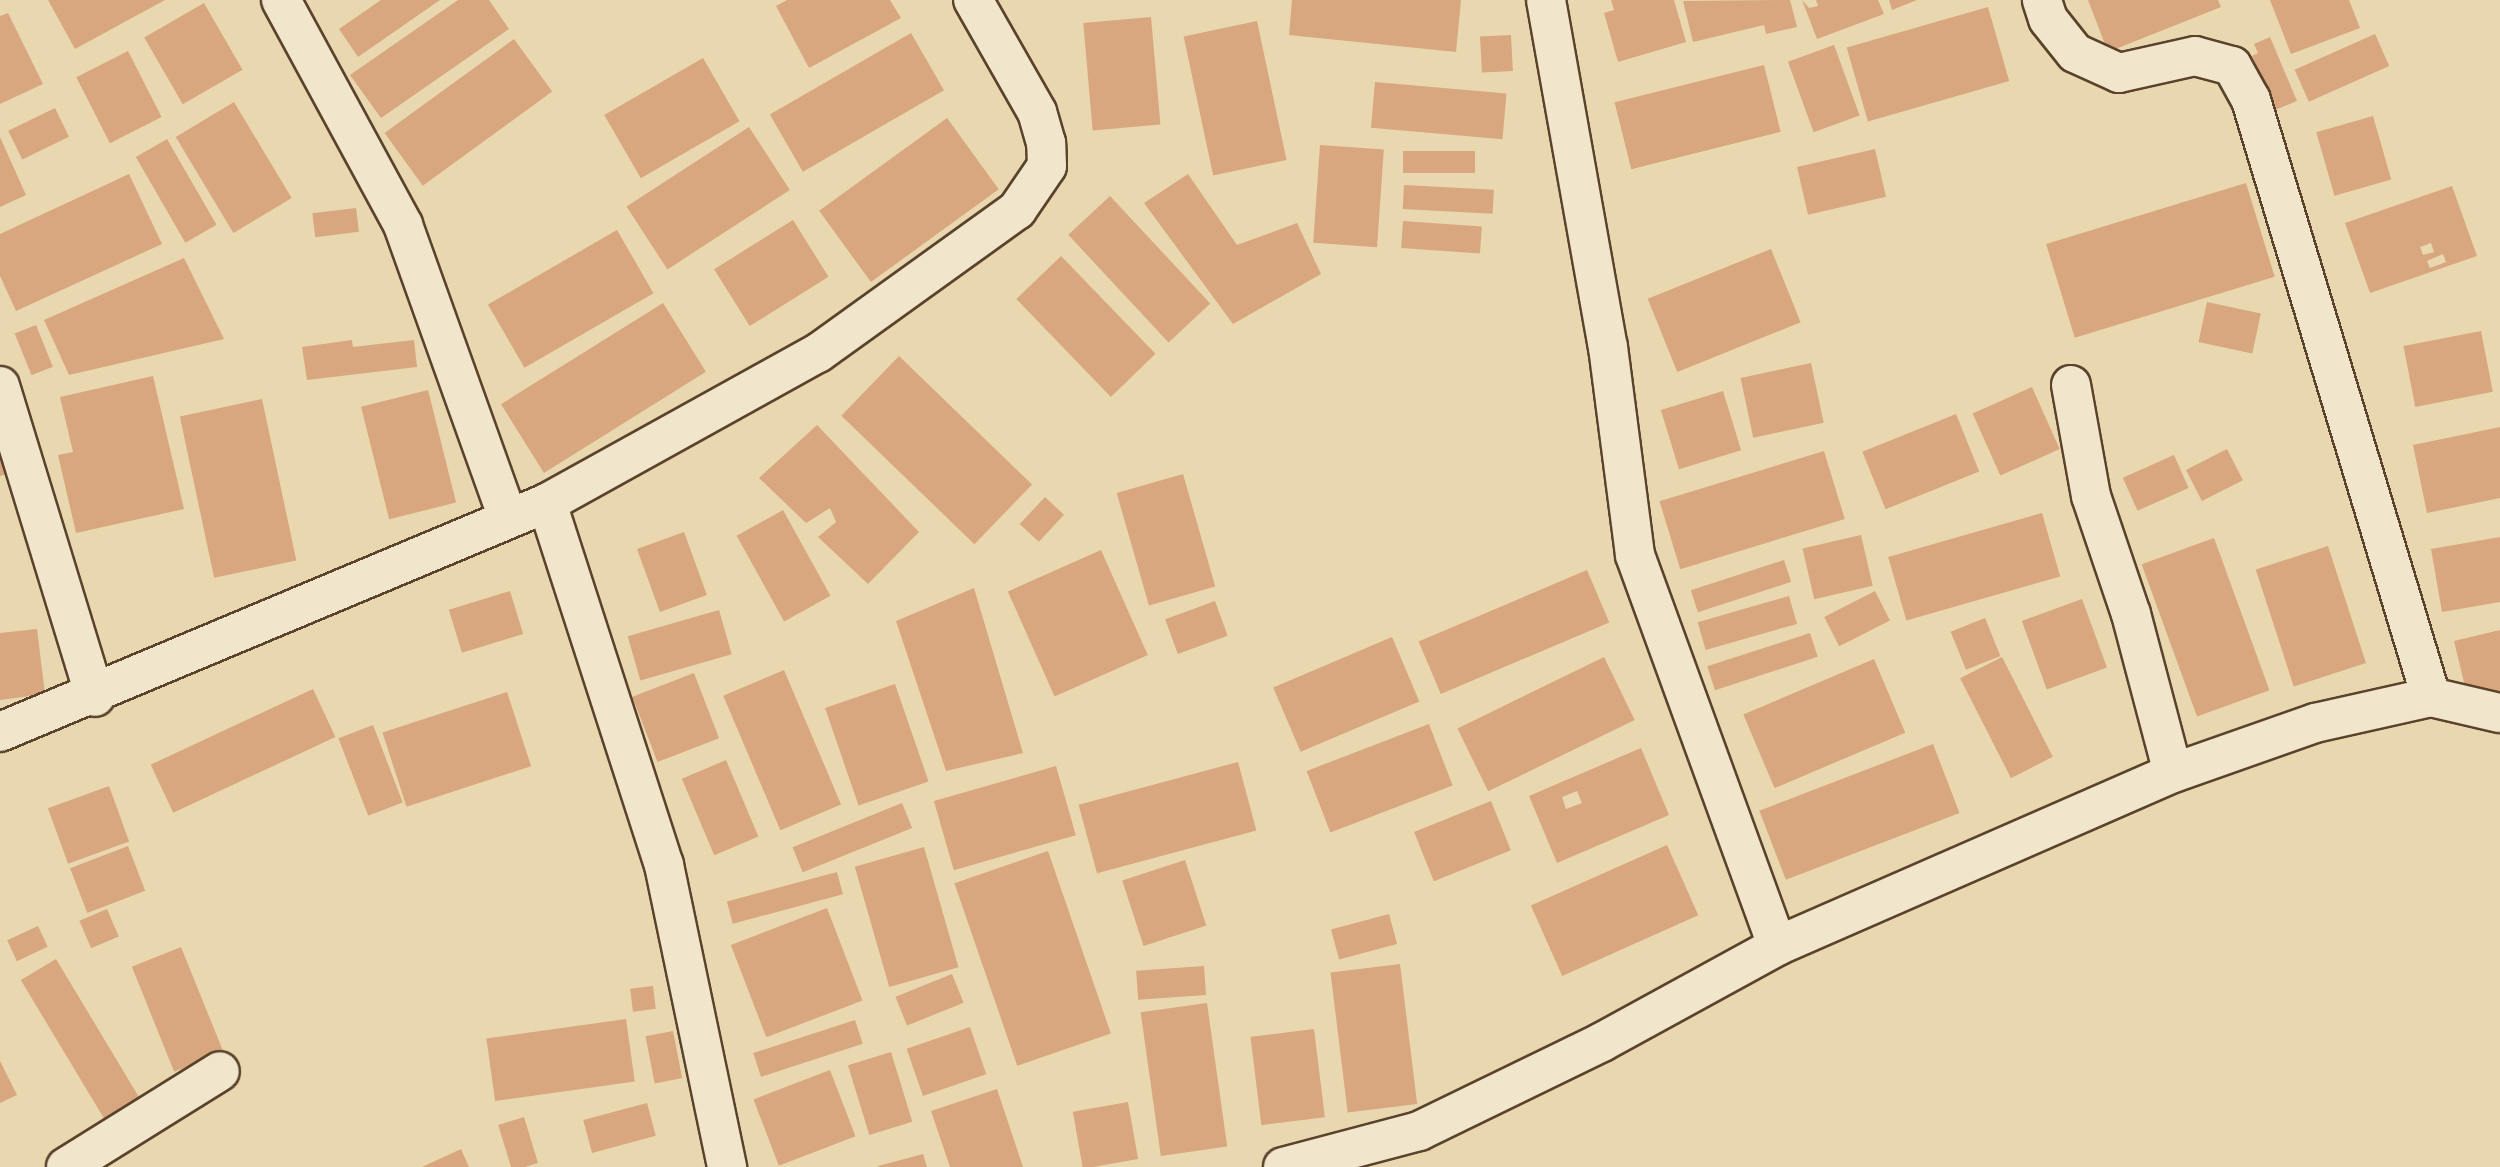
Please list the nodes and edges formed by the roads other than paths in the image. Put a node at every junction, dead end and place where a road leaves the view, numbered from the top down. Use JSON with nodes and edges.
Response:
{"nodes":[{"id":1,"x":281,"y":0,"type":"edge"},
{"id":2,"x":973,"y":0,"type":"edge"},
{"id":3,"x":1546,"y":0,"type":"edge"},
{"id":4,"x":2042,"y":0,"type":"edge"},
{"id":5,"x":2071,"y":385,"type":"dead end"},
{"id":6,"x":0,"y":386,"type":"edge"},
{"id":7,"x":547,"y":503,"type":"junction"},
{"id":8,"x":508,"y":519,"type":"junction"},
{"id":9,"x":95,"y":696,"type":"junction"},
{"id":10,"x":2431,"y":697,"type":"junction"},
{"id":11,"x":2500,"y":713,"type":"edge"},
{"id":12,"x":0,"y":732,"type":"edge"},
{"id":13,"x":2173,"y":773,"type":"junction"},
{"id":14,"x":1777,"y":946,"type":"junction"},
{"id":15,"x":220,"y":1071,"type":"dead end"},
{"id":16,"x":66,"y":1167,"type":"edge"},
{"id":17,"x":726,"y":1167,"type":"edge"},
{"id":18,"x":1283,"y":1167,"type":"edge"}],
"edges":[{"from":1,"to":8,"type":"street"},
{"from":2,"to":7,"type":"street"},
{"from":3,"to":14,"type":"street"},
{"from":4,"to":10,"type":"street"},
{"from":5,"to":13,"type":"street"},
{"from":6,"to":9,"type":"street"},
{"from":7,"to":8,"type":"street"},
{"from":7,"to":17,"type":"street"},
{"from":8,"to":9,"type":"street"},
{"from":9,"to":12,"type":"street"},
{"from":10,"to":11,"type":"street"},
{"from":10,"to":13,"type":"street"},
{"from":13,"to":14,"type":"street"},
{"from":14,"to":18,"type":"street"},
{"from":15,"to":16,"type":"street"}]}
